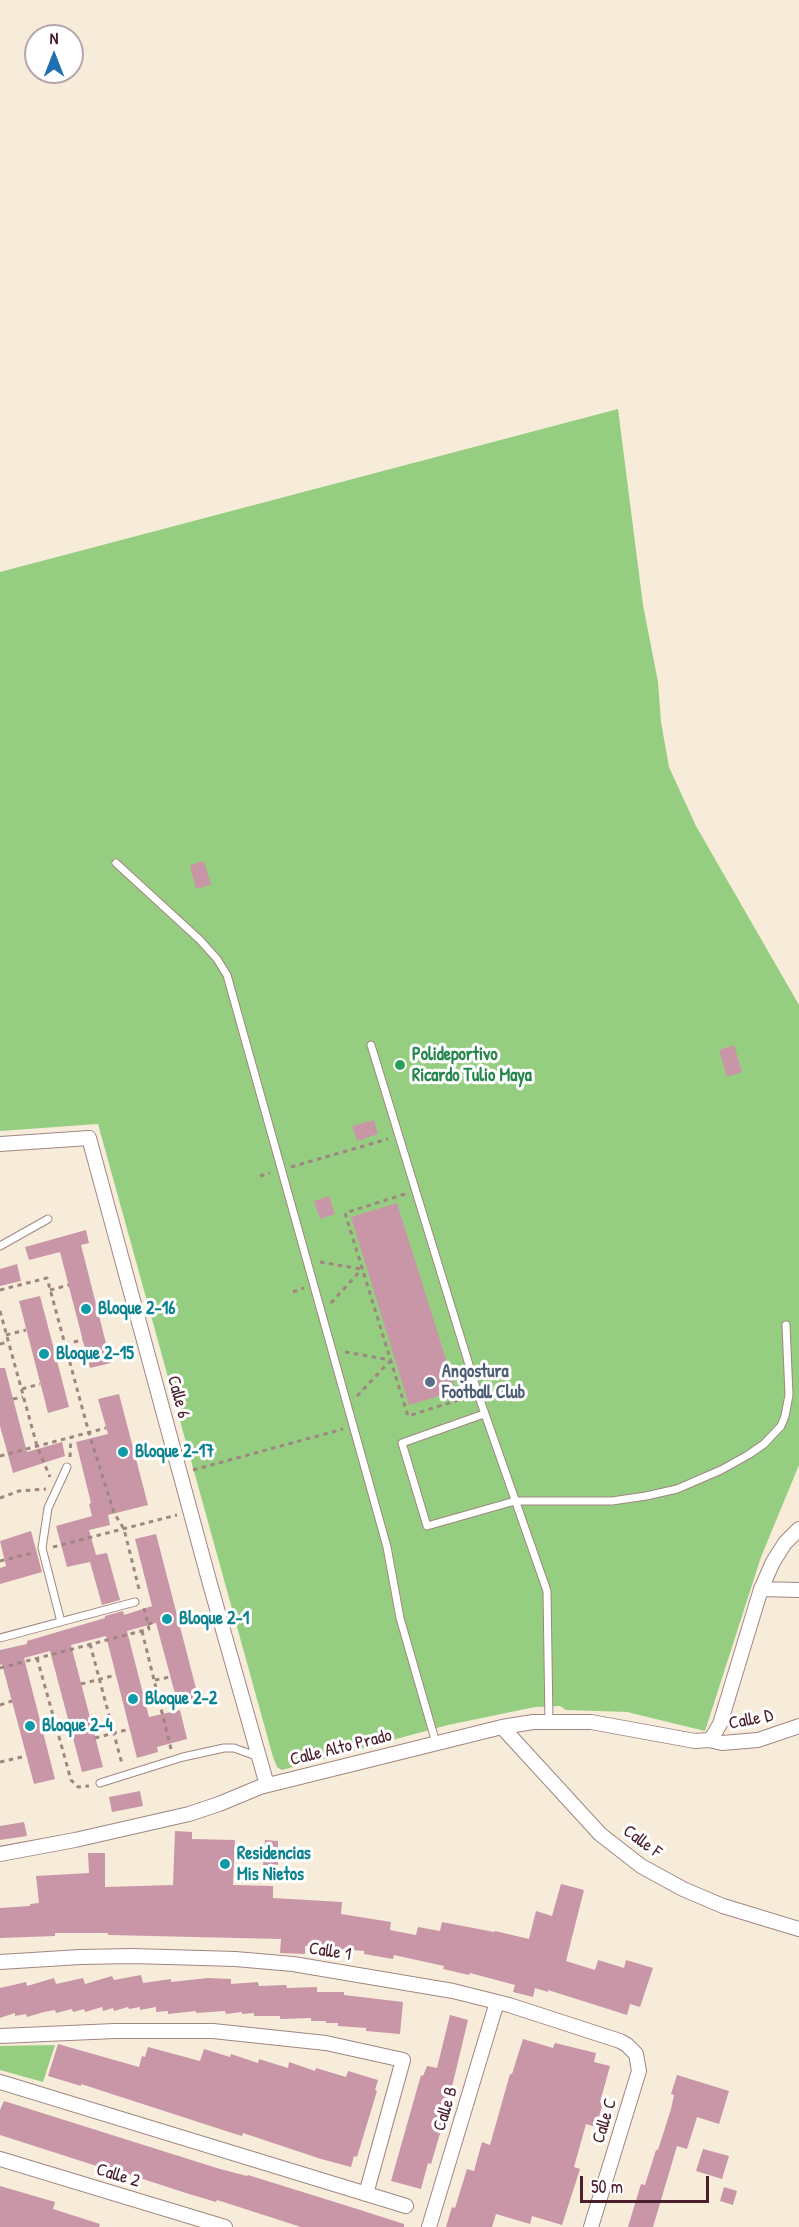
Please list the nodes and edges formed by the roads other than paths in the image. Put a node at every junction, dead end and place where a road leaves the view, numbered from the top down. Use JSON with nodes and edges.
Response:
{"nodes":[{"id":1,"x":116,"y":863,"type":"dead end"},
{"id":2,"x":371,"y":1045,"type":"dead end"},
{"id":3,"x":0,"y":1144,"type":"edge"},
{"id":4,"x":48,"y":1219,"type":"dead end"},
{"id":5,"x":0,"y":1246,"type":"edge"},
{"id":6,"x":786,"y":1325,"type":"dead end"},
{"id":7,"x":484,"y":1414,"type":"junction"},
{"id":8,"x":67,"y":1467,"type":"road end"},
{"id":9,"x":515,"y":1501,"type":"junction"},
{"id":10,"x":799,"y":1529,"type":"edge"},
{"id":11,"x":761,"y":1589,"type":"junction"},
{"id":12,"x":799,"y":1590,"type":"edge"},
{"id":13,"x":135,"y":1602,"type":"dead end"},
{"id":14,"x":61,"y":1622,"type":"junction"},
{"id":15,"x":0,"y":1638,"type":"edge"},
{"id":16,"x":549,"y":1722,"type":"junction"},
{"id":17,"x":799,"y":1726,"type":"edge"},
{"id":18,"x":502,"y":1727,"type":"junction"},
{"id":19,"x":702,"y":1741,"type":"junction"},
{"id":20,"x":436,"y":1743,"type":"junction"},
{"id":21,"x":259,"y":1757,"type":"junction"},
{"id":22,"x":100,"y":1783,"type":"road end"},
{"id":23,"x":267,"y":1785,"type":"junction"},
{"id":24,"x":0,"y":1854,"type":"edge"},
{"id":25,"x":799,"y":1929,"type":"edge"},
{"id":26,"x":0,"y":1962,"type":"edge"},
{"id":27,"x":497,"y":2002,"type":"junction"},
{"id":28,"x":0,"y":2036,"type":"edge"},
{"id":29,"x":638,"y":2060,"type":"joint"},
{"id":30,"x":0,"y":2082,"type":"edge"},
{"id":31,"x":0,"y":2159,"type":"edge"},
{"id":32,"x":366,"y":2194,"type":"junction"},
{"id":33,"x":406,"y":2206,"type":"dead end"},
{"id":34,"x":225,"y":2227,"type":"edge"},
{"id":35,"x":429,"y":2227,"type":"edge"},
{"id":36,"x":591,"y":2227,"type":"edge"}],
"edges":[{"from":1,"to":20,"type":"lane"},
{"from":2,"to":7,"type":"lane"},
{"from":3,"to":21,"type":"street","name":"Calle 6"},
{"from":4,"to":5,"type":"lane"},
{"from":6,"to":9,"type":"lane"},
{"from":7,"to":9,"type":"lane"},
{"from":7,"to":9,"type":"lane"},
{"from":8,"to":14,"type":"lane"},
{"from":9,"to":16,"type":"lane"},
{"from":10,"to":11,"type":"street"},
{"from":11,"to":12,"type":"street"},
{"from":11,"to":19,"type":"street"},
{"from":13,"to":14,"type":"lane"},
{"from":14,"to":15,"type":"lane"},
{"from":16,"to":18,"type":"street","name":"Calle Alto Prado"},
{"from":16,"to":19,"type":"street","name":"Calle Alto Prado"},
{"from":17,"to":19,"type":"street","name":"Calle D"},
{"from":18,"to":20,"type":"street","name":"Calle Alto Prado"},
{"from":18,"to":25,"type":"street","name":"Calle F"},
{"from":20,"to":23,"type":"street","name":"Calle Alto Prado"},
{"from":21,"to":22,"type":"lane"},
{"from":21,"to":23,"type":"street","name":"Calle 6"},
{"from":23,"to":24,"type":"street","name":"Calle Alto Prado"},
{"from":26,"to":27,"type":"street","name":"Calle 1"},
{"from":27,"to":29,"type":"street","name":"Calle 1"},
{"from":27,"to":35,"type":"street","name":"Calle B"},
{"from":28,"to":32,"type":"street"},
{"from":29,"to":36,"type":"street","name":"Calle C"},
{"from":30,"to":32,"type":"street"},
{"from":31,"to":34,"type":"street","name":"Calle 2"},
{"from":32,"to":33,"type":"street"}]}
